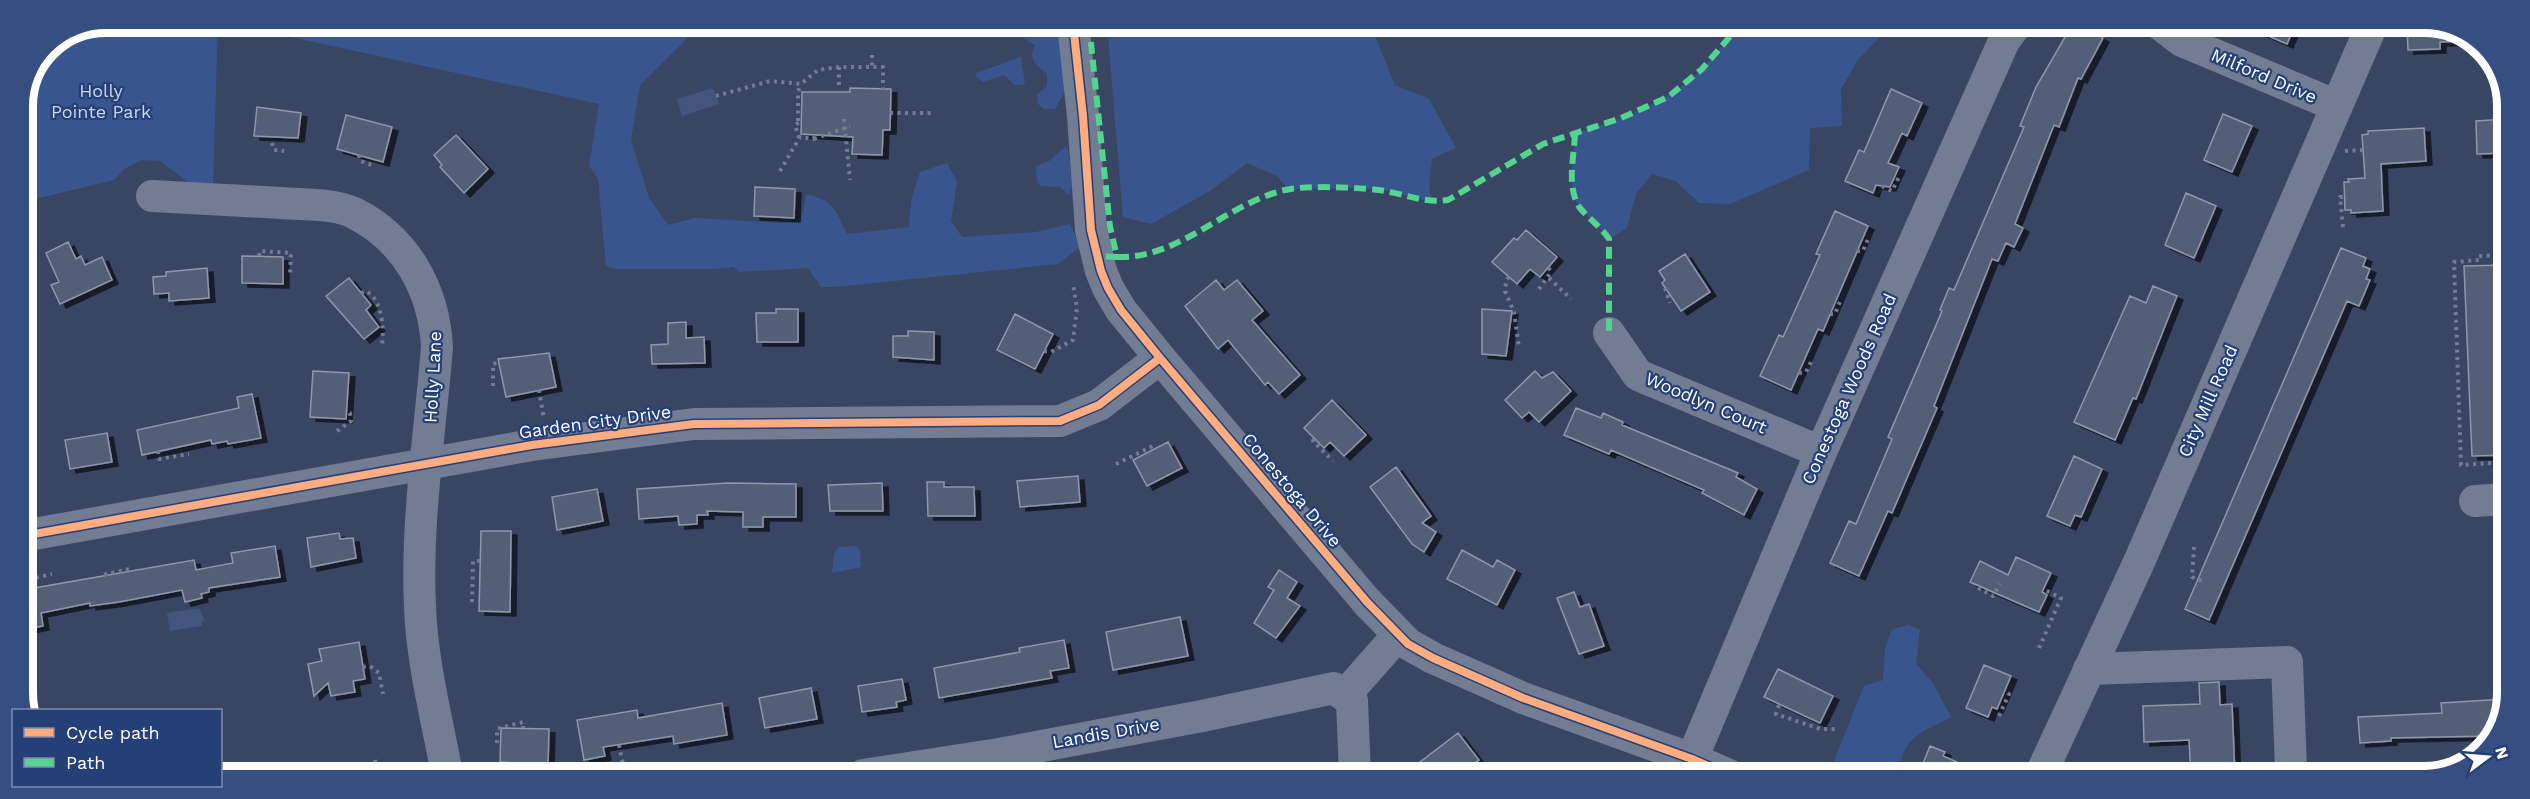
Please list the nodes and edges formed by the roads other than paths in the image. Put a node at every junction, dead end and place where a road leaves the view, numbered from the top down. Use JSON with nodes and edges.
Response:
{"nodes":[{"id":1,"x":1074,"y":33,"type":"edge"},
{"id":2,"x":2010,"y":33,"type":"edge"},
{"id":3,"x":2172,"y":33,"type":"edge"},
{"id":4,"x":2369,"y":33,"type":"edge"},
{"id":5,"x":2337,"y":106,"type":"junction"},
{"id":6,"x":152,"y":196,"type":"dead end"},
{"id":7,"x":1610,"y":333,"type":"dead end"},
{"id":8,"x":1160,"y":358,"type":"junction"},
{"id":9,"x":1821,"y":452,"type":"junction"},
{"id":10,"x":428,"y":464,"type":"junction"},
{"id":11,"x":33,"y":534,"type":"edge"},
{"id":12,"x":1398,"y":635,"type":"junction"},
{"id":13,"x":2090,"y":669,"type":"junction"},
{"id":14,"x":1346,"y":694,"type":"junction"},
{"id":15,"x":445,"y":766,"type":"edge"},
{"id":16,"x":930,"y":766,"type":"edge"},
{"id":17,"x":1355,"y":766,"type":"edge"},
{"id":18,"x":1703,"y":766,"type":"edge"},
{"id":19,"x":1712,"y":766,"type":"edge"},
{"id":20,"x":2045,"y":766,"type":"edge"},
{"id":21,"x":2291,"y":766,"type":"edge"}],
"edges":[{"from":1,"to":8,"type":"street","name":"Conestoga Drive"},
{"from":2,"to":9,"type":"street","name":"Conestoga Woods Road"},
{"from":3,"to":5,"type":"street","name":"Milford Drive"},
{"from":4,"to":5,"type":"street","name":"City Mill Road"},
{"from":5,"to":13,"type":"street","name":"City Mill Road"},
{"from":6,"to":10,"type":"street","name":"Holly Lane"},
{"from":7,"to":9,"type":"street","name":"Woodlyn Court"},
{"from":8,"to":10,"type":"street","name":"Garden City Drive"},
{"from":8,"to":12,"type":"street","name":"Conestoga Drive"},
{"from":9,"to":19,"type":"street","name":"Conestoga Woods Road"},
{"from":10,"to":11,"type":"street","name":"Garden City Drive"},
{"from":10,"to":15,"type":"street","name":"Holly Lane"},
{"from":12,"to":14,"type":"street"},
{"from":12,"to":18,"type":"street","name":"Conestoga Drive"},
{"from":13,"to":20,"type":"street","name":"City Mill Road"},
{"from":13,"to":21,"type":"street"},
{"from":14,"to":16,"type":"street","name":"Landis Drive"},
{"from":14,"to":17,"type":"street"}]}
